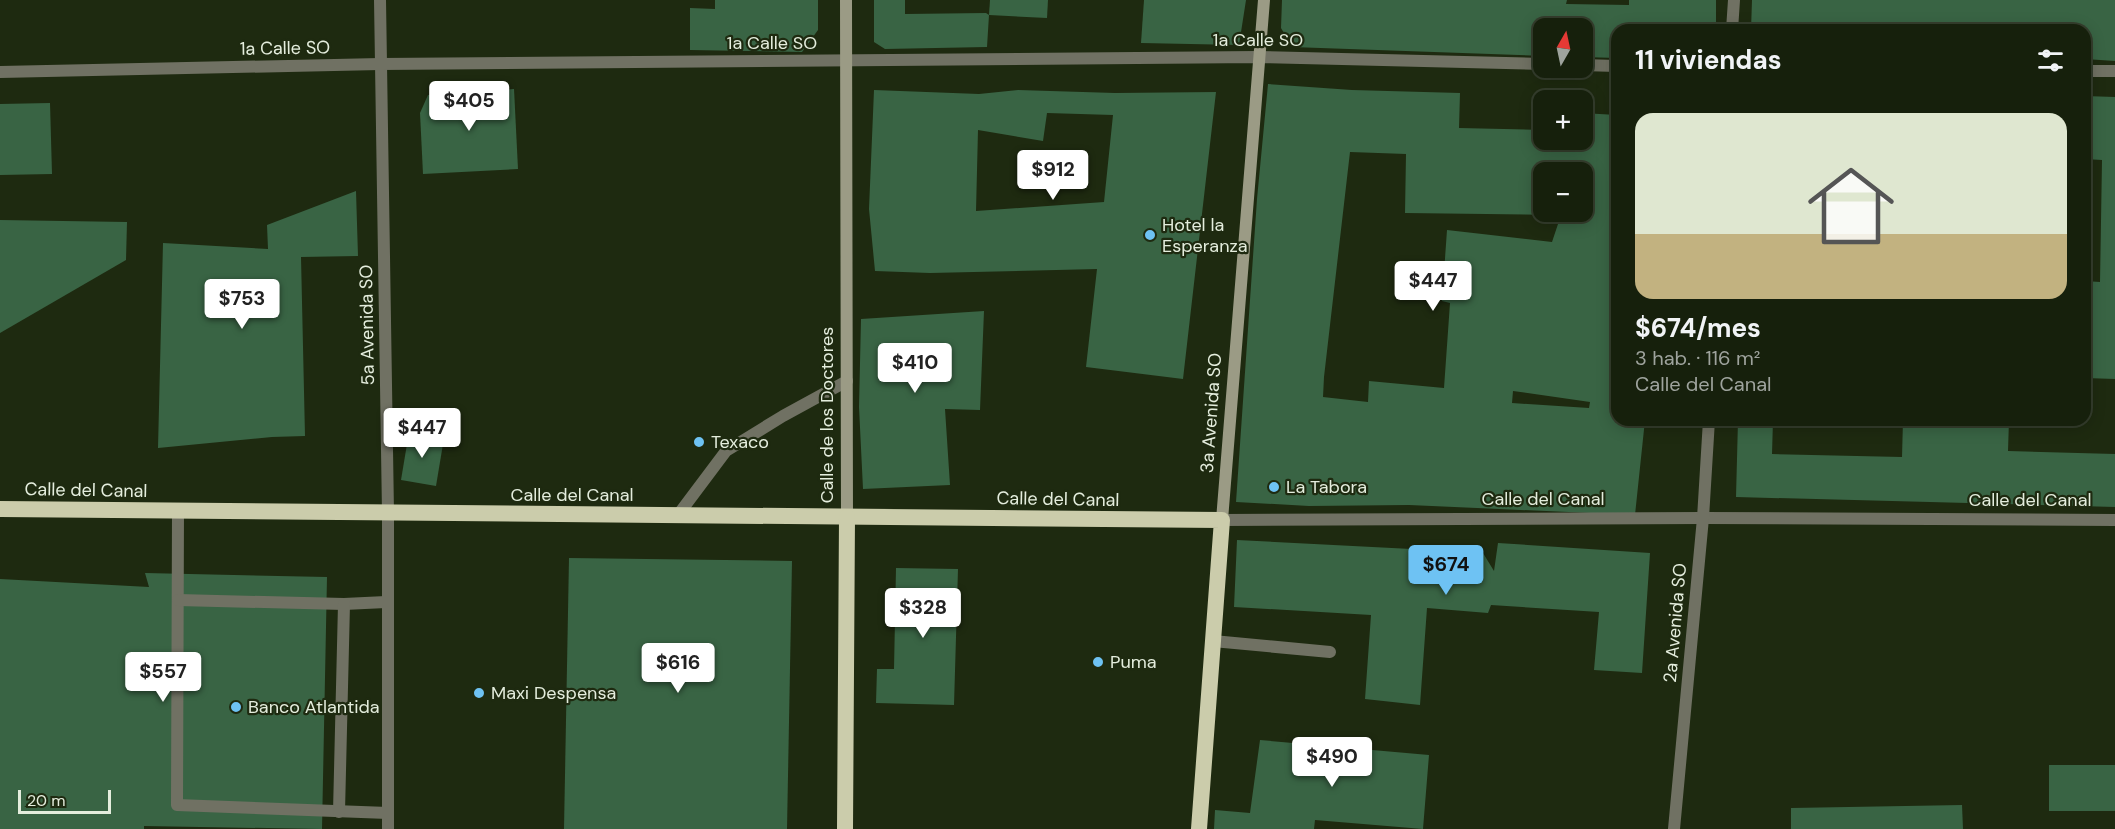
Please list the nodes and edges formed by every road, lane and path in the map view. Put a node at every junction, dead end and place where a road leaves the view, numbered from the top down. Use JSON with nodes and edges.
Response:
{"nodes":[{"id":1,"x":380,"y":0,"type":"edge"},
{"id":2,"x":846,"y":0,"type":"edge"},
{"id":3,"x":1264,"y":0,"type":"edge"},
{"id":4,"x":1734,"y":0,"type":"edge"},
{"id":5,"x":1732,"y":24,"type":"edge"},
{"id":6,"x":1258,"y":57,"type":"junction"},
{"id":7,"x":846,"y":60,"type":"junction"},
{"id":8,"x":380,"y":64,"type":"junction"},
{"id":9,"x":1533,"y":64,"type":"edge"},
{"id":10,"x":1593,"y":65,"type":"edge"},
{"id":11,"x":1611,"y":66,"type":"edge"},
{"id":12,"x":2091,"y":71,"type":"edge"},
{"id":13,"x":2115,"y":71,"type":"edge"},
{"id":14,"x":0,"y":72,"type":"edge"},
{"id":15,"x":847,"y":381,"type":"junction"},
{"id":16,"x":1709,"y":426,"type":"edge"},
{"id":17,"x":0,"y":508,"type":"edge"},
{"id":18,"x":178,"y":510,"type":"junction"},
{"id":19,"x":388,"y":513,"type":"junction"},
{"id":20,"x":678,"y":515,"type":"junction"},
{"id":21,"x":847,"y":517,"type":"junction"},
{"id":22,"x":1703,"y":518,"type":"junction"},
{"id":23,"x":1222,"y":520,"type":"junction"},
{"id":24,"x":2115,"y":520,"type":"edge"},
{"id":25,"x":178,"y":600,"type":"junction"},
{"id":26,"x":386,"y":602,"type":"junction"},
{"id":27,"x":344,"y":604,"type":"junction"},
{"id":28,"x":1213,"y":641,"type":"junction"},
{"id":29,"x":1330,"y":652,"type":"dead end"},
{"id":30,"x":339,"y":812,"type":"junction"},
{"id":31,"x":388,"y":813,"type":"junction"},
{"id":32,"x":388,"y":829,"type":"edge"},
{"id":33,"x":845,"y":829,"type":"edge"},
{"id":34,"x":1199,"y":829,"type":"edge"},
{"id":35,"x":1674,"y":829,"type":"edge"}],
"edges":[{"from":1,"to":8,"type":"street","name":"5a Avenida SO"},
{"from":2,"to":7,"type":"main road","name":"Calle de los Doctores"},
{"from":3,"to":6,"type":"main road","name":"3a Avenida SO"},
{"from":4,"to":5,"type":"street"},
{"from":6,"to":7,"type":"street","name":"1a Calle SO"},
{"from":6,"to":9,"type":"street","name":"1a Calle SO"},
{"from":6,"to":23,"type":"main road","name":"3a Avenida SO"},
{"from":7,"to":8,"type":"street","name":"1a Calle SO"},
{"from":7,"to":15,"type":"main road","name":"Calle de los Doctores"},
{"from":8,"to":14,"type":"street","name":"1a Calle SO"},
{"from":8,"to":19,"type":"street","name":"5a Avenida SO"},
{"from":10,"to":11,"type":"street"},
{"from":12,"to":13,"type":"street"},
{"from":15,"to":20,"type":"street"},
{"from":15,"to":21,"type":"main road","name":"Calle de los Doctores"},
{"from":16,"to":22,"type":"street","name":"2a Avenida SO"},
{"from":17,"to":18,"type":"highway","name":"Calle del Canal"},
{"from":18,"to":19,"type":"highway","name":"Calle del Canal"},
{"from":18,"to":25,"type":"street"},
{"from":19,"to":20,"type":"highway","name":"Calle del Canal"},
{"from":19,"to":26,"type":"street","name":"5a Avenida SO"},
{"from":20,"to":21,"type":"highway","name":"Calle del Canal"},
{"from":21,"to":23,"type":"highway","name":"Calle del Canal"},
{"from":21,"to":33,"type":"highway","name":"Calle de los Doctores"},
{"from":22,"to":23,"type":"street","name":"Calle del Canal"},
{"from":22,"to":24,"type":"street","name":"Calle del Canal"},
{"from":22,"to":35,"type":"street","name":"2a Avenida SO"},
{"from":23,"to":28,"type":"highway","name":"3a Avenida SO"},
{"from":25,"to":27,"type":"street"},
{"from":25,"to":30,"type":"street"},
{"from":26,"to":27,"type":"street"},
{"from":26,"to":31,"type":"street","name":"5a Avenida SO"},
{"from":27,"to":30,"type":"street"},
{"from":28,"to":29,"type":"street"},
{"from":28,"to":34,"type":"highway","name":"3a Avenida SO"},
{"from":30,"to":31,"type":"street"},
{"from":31,"to":32,"type":"street","name":"5a Avenida SO"}]}
